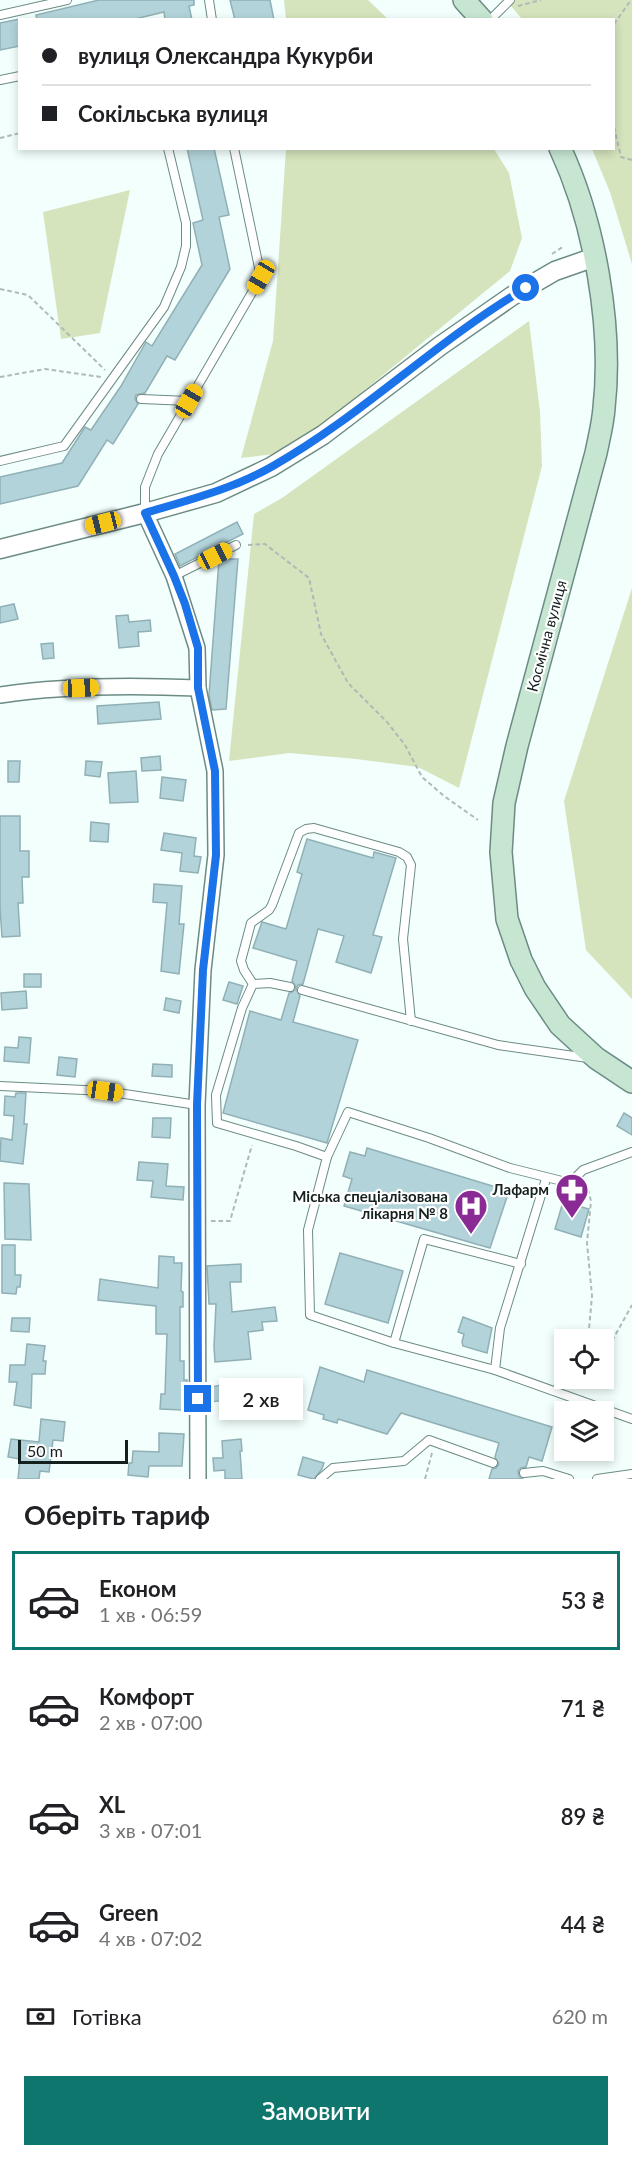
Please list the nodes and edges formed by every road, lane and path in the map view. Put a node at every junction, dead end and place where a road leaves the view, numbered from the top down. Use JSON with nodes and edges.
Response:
{"nodes":[{"id":1,"x":67,"y":0,"type":"edge"},
{"id":2,"x":209,"y":0,"type":"edge"},
{"id":3,"x":464,"y":0,"type":"edge"},
{"id":4,"x":511,"y":0,"type":"edge"},
{"id":5,"x":540,"y":0,"type":"edge"},
{"id":6,"x":631,"y":0,"type":"edge"},
{"id":7,"x":0,"y":15,"type":"edge"},
{"id":8,"x":212,"y":18,"type":"edge"},
{"id":9,"x":480,"y":18,"type":"edge"},
{"id":10,"x":492,"y":18,"type":"edge"},
{"id":11,"x":615,"y":23,"type":"edge"},
{"id":12,"x":18,"y":76,"type":"edge"},
{"id":13,"x":0,"y":80,"type":"edge"},
{"id":14,"x":615,"y":132,"type":"edge"},
{"id":15,"x":18,"y":134,"type":"edge"},
{"id":16,"x":0,"y":138,"type":"edge"},
{"id":17,"x":168,"y":150,"type":"edge"},
{"id":18,"x":234,"y":150,"type":"edge"},
{"id":19,"x":561,"y":150,"type":"edge"},
{"id":20,"x":632,"y":160,"type":"edge"},
{"id":21,"x":564,"y":246,"type":"dead end"},
{"id":22,"x":595,"y":257,"type":"junction"},
{"id":23,"x":546,"y":258,"type":"dead end"},
{"id":24,"x":0,"y":289,"type":"edge"},
{"id":25,"x":0,"y":376,"type":"edge"},
{"id":26,"x":113,"y":378,"type":"junction"},
{"id":27,"x":121,"y":386,"type":"dead end"},
{"id":28,"x":141,"y":399,"type":"dead end"},
{"id":29,"x":189,"y":401,"type":"junction"},
{"id":30,"x":0,"y":461,"type":"edge"},
{"id":31,"x":145,"y":513,"type":"junction"},
{"id":32,"x":236,"y":545,"type":"joint"},
{"id":33,"x":0,"y":549,"type":"edge"},
{"id":34,"x":174,"y":576,"type":"junction"},
{"id":35,"x":198,"y":688,"type":"junction"},
{"id":36,"x":0,"y":695,"type":"edge"},
{"id":37,"x":478,"y":820,"type":"dead end"},
{"id":38,"x":253,"y":984,"type":"junction"},
{"id":39,"x":290,"y":987,"type":"dead end"},
{"id":40,"x":302,"y":990,"type":"dead end"},
{"id":41,"x":411,"y":1021,"type":"junction"},
{"id":42,"x":596,"y":1058,"type":"junction"},
{"id":43,"x":632,"y":1082,"type":"edge"},
{"id":44,"x":0,"y":1086,"type":"edge"},
{"id":45,"x":197,"y":1105,"type":"junction"},
{"id":46,"x":255,"y":1135,"type":"junction"},
{"id":47,"x":632,"y":1152,"type":"edge"},
{"id":48,"x":327,"y":1157,"type":"junction"},
{"id":49,"x":584,"y":1170,"type":"junction"},
{"id":50,"x":546,"y":1179,"type":"junction"},
{"id":51,"x":196,"y":1221,"type":"junction"},
{"id":52,"x":521,"y":1264,"type":"junction"},
{"id":53,"x":632,"y":1305,"type":"edge"},
{"id":54,"x":589,"y":1329,"type":"edge"},
{"id":55,"x":614,"y":1337,"type":"edge"},
{"id":56,"x":394,"y":1342,"type":"junction"},
{"id":57,"x":495,"y":1370,"type":"junction"},
{"id":58,"x":632,"y":1419,"type":"edge"},
{"id":59,"x":435,"y":1442,"type":"junction"},
{"id":60,"x":493,"y":1463,"type":"dead end"},
{"id":61,"x":524,"y":1473,"type":"dead end"},
{"id":62,"x":632,"y":1474,"type":"edge"},
{"id":63,"x":198,"y":1479,"type":"edge"},
{"id":64,"x":320,"y":1479,"type":"edge"},
{"id":65,"x":425,"y":1479,"type":"edge"},
{"id":66,"x":569,"y":1479,"type":"edge"},
{"id":67,"x":597,"y":1479,"type":"edge"}],
"edges":[{"from":1,"to":7,"type":"lane"},
{"from":2,"to":8,"type":"lane"},
{"from":3,"to":9,"type":"main road"},
{"from":4,"to":5,"type":"path"},
{"from":4,"to":10,"type":"lane"},
{"from":6,"to":11,"type":"path"},
{"from":12,"to":13,"type":"lane"},
{"from":14,"to":20,"type":"path"},
{"from":15,"to":16,"type":"path"},
{"from":17,"to":26,"type":"lane"},
{"from":18,"to":29,"type":"lane"},
{"from":19,"to":22,"type":"main road","name":"Космічна вулиця"},
{"from":21,"to":23,"type":"path"},
{"from":22,"to":31,"type":"street"},
{"from":22,"to":42,"type":"main road","name":"Космічна вулиця"},
{"from":24,"to":26,"type":"path"},
{"from":25,"to":26,"type":"path"},
{"from":26,"to":27,"type":"lane"},
{"from":26,"to":30,"type":"lane"},
{"from":28,"to":29,"type":"lane"},
{"from":29,"to":31,"type":"lane"},
{"from":31,"to":33,"type":"street"},
{"from":31,"to":34,"type":"street"},
{"from":32,"to":34,"type":"lane"},
{"from":32,"to":37,"type":"path"},
{"from":34,"to":35,"type":"street"},
{"from":35,"to":36,"type":"street"},
{"from":35,"to":45,"type":"street"},
{"from":38,"to":39,"type":"lane"},
{"from":38,"to":41,"type":"lane"},
{"from":38,"to":46,"type":"lane"},
{"from":40,"to":41,"type":"lane"},
{"from":41,"to":42,"type":"lane"},
{"from":42,"to":43,"type":"main road","name":"Космічна вулиця"},
{"from":44,"to":45,"type":"lane"},
{"from":45,"to":51,"type":"street"},
{"from":46,"to":48,"type":"lane"},
{"from":46,"to":51,"type":"path"},
{"from":47,"to":49,"type":"lane"},
{"from":48,"to":50,"type":"lane"},
{"from":48,"to":56,"type":"lane"},
{"from":49,"to":50,"type":"lane"},
{"from":49,"to":54,"type":"path"},
{"from":50,"to":52,"type":"lane"},
{"from":51,"to":63,"type":"street"},
{"from":52,"to":56,"type":"lane"},
{"from":52,"to":57,"type":"lane"},
{"from":53,"to":55,"type":"path"},
{"from":56,"to":57,"type":"lane"},
{"from":57,"to":58,"type":"lane"},
{"from":59,"to":60,"type":"lane"},
{"from":59,"to":64,"type":"lane"},
{"from":59,"to":65,"type":"path"},
{"from":61,"to":66,"type":"lane"},
{"from":62,"to":67,"type":"lane"}]}
